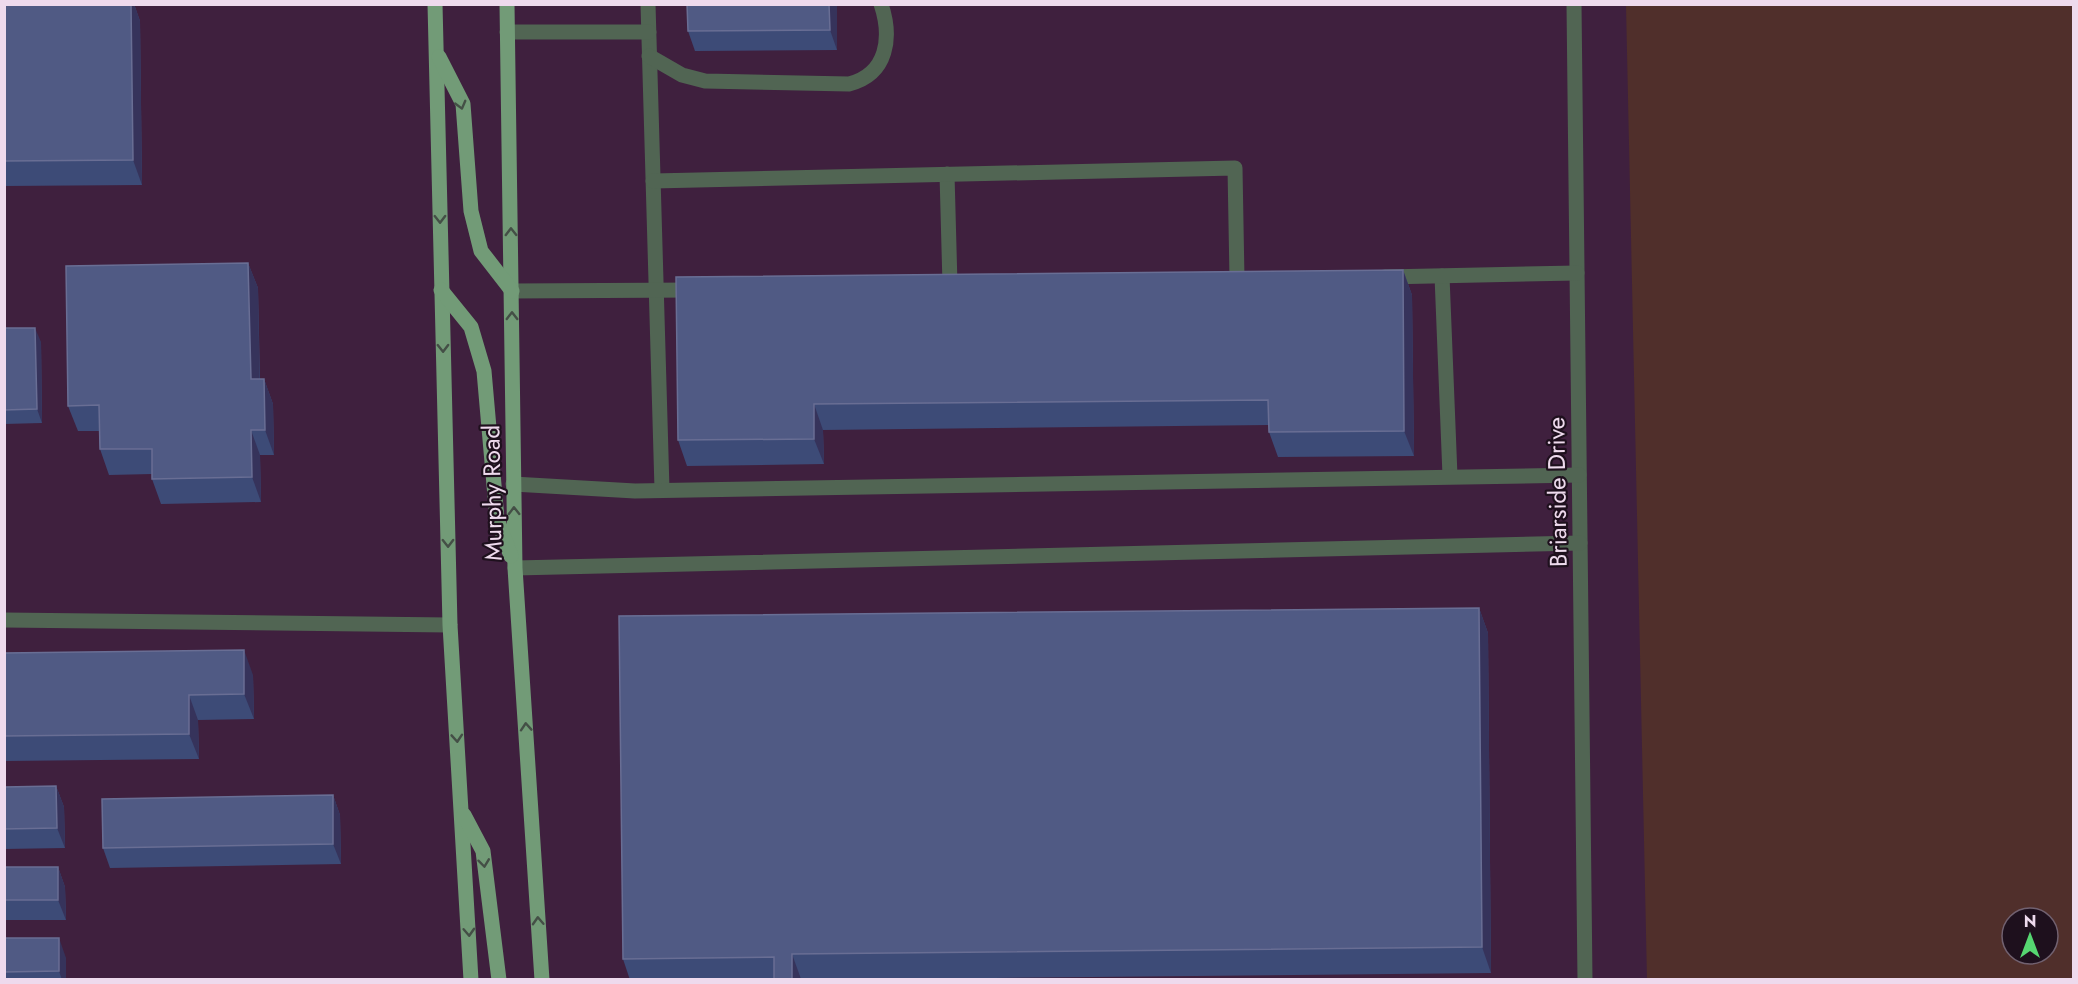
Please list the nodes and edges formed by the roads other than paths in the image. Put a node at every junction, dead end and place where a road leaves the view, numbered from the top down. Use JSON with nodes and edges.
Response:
{"nodes":[{"id":1,"x":435,"y":4,"type":"edge"},
{"id":2,"x":507,"y":4,"type":"edge"},
{"id":3,"x":648,"y":4,"type":"edge"},
{"id":4,"x":881,"y":4,"type":"edge"},
{"id":5,"x":1574,"y":4,"type":"edge"},
{"id":6,"x":507,"y":32,"type":"junction"},
{"id":7,"x":649,"y":32,"type":"junction"},
{"id":8,"x":436,"y":52,"type":"junction"},
{"id":9,"x":649,"y":56,"type":"junction"},
{"id":10,"x":946,"y":174,"type":"junction"},
{"id":11,"x":653,"y":181,"type":"junction"},
{"id":12,"x":1577,"y":273,"type":"junction"},
{"id":13,"x":1443,"y":276,"type":"junction"},
{"id":14,"x":1374,"y":277,"type":"edge"},
{"id":15,"x":1237,"y":279,"type":"edge"},
{"id":16,"x":950,"y":285,"type":"edge"},
{"id":17,"x":714,"y":289,"type":"edge"},
{"id":18,"x":441,"y":290,"type":"junction"},
{"id":19,"x":655,"y":290,"type":"junction"},
{"id":20,"x":512,"y":291,"type":"junction"},
{"id":21,"x":1579,"y":475,"type":"junction"},
{"id":22,"x":1450,"y":476,"type":"junction"},
{"id":23,"x":513,"y":484,"type":"junction"},
{"id":24,"x":662,"y":489,"type":"junction"},
{"id":25,"x":1580,"y":543,"type":"junction"},
{"id":26,"x":515,"y":568,"type":"junction"},
{"id":27,"x":4,"y":620,"type":"edge"},
{"id":28,"x":450,"y":625,"type":"junction"},
{"id":29,"x":461,"y":810,"type":"junction"},
{"id":30,"x":471,"y":980,"type":"edge"},
{"id":31,"x":499,"y":980,"type":"edge"},
{"id":32,"x":542,"y":980,"type":"edge"},
{"id":33,"x":1585,"y":980,"type":"edge"}],
"edges":[{"from":1,"to":8,"type":"main road","name":"Murphy Road"},
{"from":2,"to":6,"type":"main road","name":"Murphy Road"},
{"from":3,"to":7,"type":"street"},
{"from":4,"to":9,"type":"street"},
{"from":5,"to":12,"type":"street","name":"Briarside Drive"},
{"from":6,"to":7,"type":"street"},
{"from":20,"to":6,"type":"main road","name":"Murphy Road","one_way":true},
{"from":7,"to":9,"type":"street"},
{"from":8,"to":18,"type":"main road","name":"Murphy Road","one_way":true},
{"from":8,"to":20,"type":"main road","one_way":true},
{"from":9,"to":11,"type":"street"},
{"from":10,"to":11,"type":"street"},
{"from":10,"to":15,"type":"street"},
{"from":10,"to":16,"type":"street"},
{"from":11,"to":19,"type":"street"},
{"from":12,"to":13,"type":"street"},
{"from":12,"to":21,"type":"street","name":"Briarside Drive"},
{"from":13,"to":14,"type":"street"},
{"from":13,"to":22,"type":"street"},
{"from":17,"to":19,"type":"street"},
{"from":18,"to":26,"type":"main road"},
{"from":18,"to":28,"type":"main road","name":"Murphy Road","one_way":true},
{"from":19,"to":20,"type":"street"},
{"from":19,"to":24,"type":"street"},
{"from":23,"to":20,"type":"main road","name":"Murphy Road","one_way":true},
{"from":21,"to":22,"type":"street"},
{"from":21,"to":25,"type":"street","name":"Briarside Drive"},
{"from":22,"to":24,"type":"street"},
{"from":23,"to":24,"type":"street"},
{"from":26,"to":23,"type":"main road","name":"Murphy Road","one_way":true},
{"from":25,"to":26,"type":"street"},
{"from":25,"to":33,"type":"street","name":"Briarside Drive"},
{"from":32,"to":26,"type":"main road","name":"Murphy Road","one_way":true},
{"from":27,"to":28,"type":"street"},
{"from":28,"to":29,"type":"main road","name":"Murphy Road","one_way":true},
{"from":29,"to":30,"type":"main road","name":"Murphy Road","one_way":true},
{"from":29,"to":31,"type":"main road","one_way":true}]}
